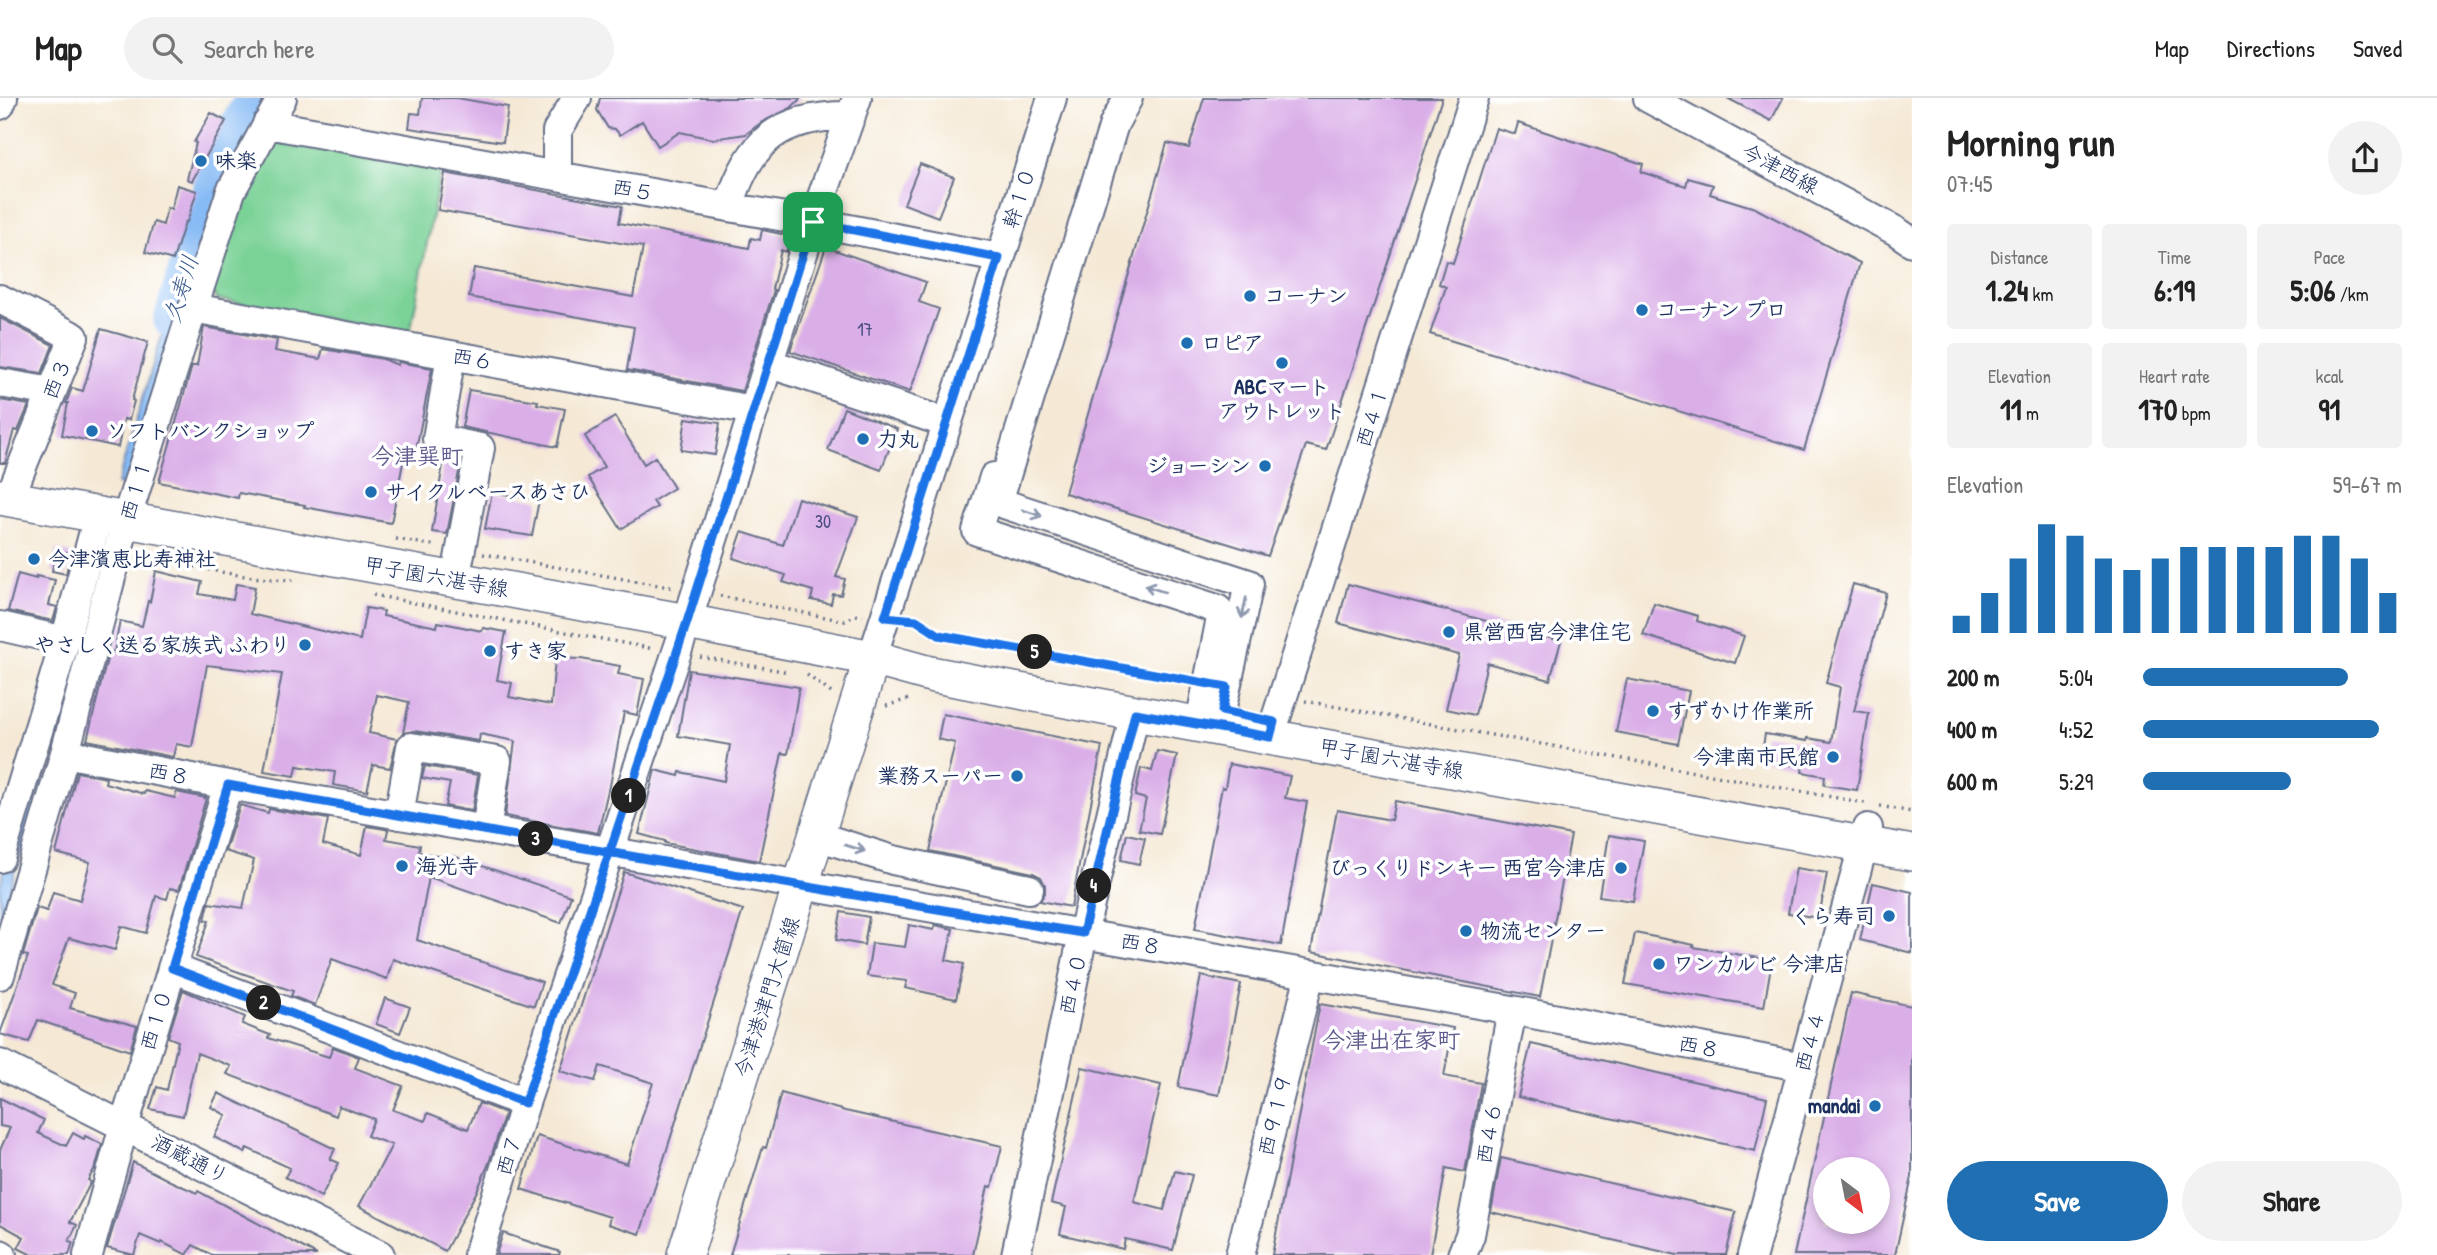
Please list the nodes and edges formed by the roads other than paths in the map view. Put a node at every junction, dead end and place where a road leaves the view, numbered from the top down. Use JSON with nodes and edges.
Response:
{"nodes":[{"id":1,"x":3,"y":98,"type":"edge"},
{"id":2,"x":282,"y":98,"type":"edge"},
{"id":3,"x":577,"y":98,"type":"edge"},
{"id":4,"x":1052,"y":98,"type":"edge"},
{"id":5,"x":1113,"y":98,"type":"edge"},
{"id":6,"x":1128,"y":98,"type":"edge"},
{"id":7,"x":1474,"y":98,"type":"edge"},
{"id":8,"x":1648,"y":98,"type":"edge"},
{"id":9,"x":0,"y":105,"type":"edge"},
{"id":10,"x":854,"y":107,"type":"edge"},
{"id":11,"x":267,"y":124,"type":"junction"},
{"id":12,"x":556,"y":176,"type":"junction"},
{"id":13,"x":729,"y":207,"type":"junction"},
{"id":14,"x":813,"y":222,"type":"junction"},
{"id":15,"x":1912,"y":242,"type":"edge"},
{"id":16,"x":999,"y":258,"type":"junction"},
{"id":17,"x":0,"y":299,"type":"edge"},
{"id":18,"x":193,"y":308,"type":"junction"},
{"id":19,"x":451,"y":355,"type":"junction"},
{"id":20,"x":768,"y":363,"type":"junction"},
{"id":21,"x":0,"y":383,"type":"edge"},
{"id":22,"x":51,"y":393,"type":"junction"},
{"id":23,"x":753,"y":410,"type":"junction"},
{"id":24,"x":947,"y":424,"type":"junction"},
{"id":25,"x":4,"y":498,"type":"edge"},
{"id":26,"x":112,"y":518,"type":"junction"},
{"id":27,"x":458,"y":565,"type":"junction"},
{"id":28,"x":691,"y":607,"type":"junction"},
{"id":29,"x":0,"y":626,"type":"edge"},
{"id":30,"x":65,"y":641,"type":"junction"},
{"id":31,"x":872,"y":658,"type":"junction"},
{"id":32,"x":1211,"y":701,"type":"junction"},
{"id":33,"x":1135,"y":713,"type":"junction"},
{"id":34,"x":1275,"y":719,"type":"junction"},
{"id":35,"x":65,"y":753,"type":"junction"},
{"id":36,"x":228,"y":785,"type":"junction"},
{"id":37,"x":399,"y":815,"type":"junction"},
{"id":38,"x":486,"y":830,"type":"junction"},
{"id":39,"x":1912,"y":835,"type":"edge"},
{"id":40,"x":817,"y":836,"type":"junction"},
{"id":41,"x":1866,"y":837,"type":"junction"},
{"id":42,"x":610,"y":852,"type":"junction"},
{"id":43,"x":1912,"y":853,"type":"edge"},
{"id":44,"x":0,"y":858,"type":"edge"},
{"id":45,"x":893,"y":860,"type":"junction"},
{"id":46,"x":802,"y":885,"type":"junction"},
{"id":47,"x":1029,"y":889,"type":"dead end"},
{"id":48,"x":884,"y":899,"type":"junction"},
{"id":49,"x":1083,"y":933,"type":"junction"},
{"id":50,"x":172,"y":968,"type":"junction"},
{"id":51,"x":1310,"y":974,"type":"junction"},
{"id":52,"x":0,"y":975,"type":"edge"},
{"id":53,"x":1511,"y":1010,"type":"junction"},
{"id":54,"x":0,"y":1064,"type":"edge"},
{"id":55,"x":1803,"y":1067,"type":"junction"},
{"id":56,"x":525,"y":1103,"type":"junction"},
{"id":57,"x":124,"y":1126,"type":"junction"},
{"id":58,"x":1468,"y":1254,"type":"edge"},
{"id":59,"x":88,"y":1255,"type":"edge"},
{"id":60,"x":380,"y":1255,"type":"edge"},
{"id":61,"x":478,"y":1255,"type":"edge"},
{"id":62,"x":685,"y":1255,"type":"edge"},
{"id":63,"x":1016,"y":1255,"type":"edge"},
{"id":64,"x":1240,"y":1255,"type":"edge"},
{"id":65,"x":1752,"y":1255,"type":"edge"}],
"edges":[{"from":1,"to":9,"type":"street"},
{"from":2,"to":11,"type":"street","name":"西１１"},
{"from":3,"to":12,"type":"street"},
{"from":4,"to":16,"type":"street","name":"幹１０"},
{"from":32,"to":5,"type":"street","one_way":true},
{"from":6,"to":32,"type":"street","one_way":true},
{"from":7,"to":34,"type":"street","name":"西４１"},
{"from":8,"to":15,"type":"street","name":"今津西線"},
{"from":10,"to":13,"type":"street"},
{"from":10,"to":14,"type":"street","name":"西７"},
{"from":11,"to":12,"type":"street","name":"西５"},
{"from":11,"to":18,"type":"street","name":"西１１"},
{"from":12,"to":13,"type":"street","name":"西５"},
{"from":13,"to":14,"type":"street","name":"西５"},
{"from":14,"to":16,"type":"street","name":"西５"},
{"from":14,"to":20,"type":"street","name":"西７"},
{"from":16,"to":24,"type":"street","name":"幹１０"},
{"from":17,"to":22,"type":"street","name":"西３"},
{"from":18,"to":19,"type":"street","name":"西６"},
{"from":18,"to":26,"type":"street","name":"西１１"},
{"from":19,"to":23,"type":"street","name":"西６"},
{"from":19,"to":27,"type":"street"},
{"from":20,"to":23,"type":"street","name":"西７"},
{"from":20,"to":24,"type":"street"},
{"from":21,"to":22,"type":"street"},
{"from":22,"to":25,"type":"street","name":"西３"},
{"from":23,"to":28,"type":"street","name":"西７"},
{"from":24,"to":31,"type":"street","name":"幹１０"},
{"from":25,"to":26,"type":"main road","name":"甲子園六湛寺線"},
{"from":26,"to":27,"type":"main road","name":"甲子園六湛寺線"},
{"from":26,"to":30,"type":"street"},
{"from":26,"to":35,"type":"street","name":"西１１"},
{"from":27,"to":28,"type":"main road","name":"甲子園六湛寺線"},
{"from":28,"to":31,"type":"main road","name":"甲子園六湛寺線"},
{"from":28,"to":42,"type":"street","name":"西７"},
{"from":29,"to":30,"type":"street"},
{"from":30,"to":44,"type":"street"},
{"from":31,"to":32,"type":"main road","name":"甲子園六湛寺線"},
{"from":31,"to":33,"type":"main road","name":"甲子園六湛寺線"},
{"from":31,"to":40,"type":"main road","name":"今津港津門大箇線"},
{"from":32,"to":34,"type":"main road","name":"甲子園六湛寺線"},
{"from":33,"to":34,"type":"main road","name":"甲子園六湛寺線"},
{"from":33,"to":49,"type":"street","name":"西４０"},
{"from":34,"to":41,"type":"main road","name":"甲子園六湛寺線"},
{"from":35,"to":36,"type":"street","name":"西８"},
{"from":35,"to":52,"type":"street","name":"西１１"},
{"from":36,"to":37,"type":"street","name":"西８"},
{"from":36,"to":50,"type":"street","name":"西１０"},
{"from":37,"to":38,"type":"street","name":"西８"},
{"from":37,"to":38,"type":"street"},
{"from":38,"to":42,"type":"street","name":"西８"},
{"from":39,"to":41,"type":"main road","name":"甲子園六湛寺線"},
{"from":40,"to":45,"type":"street","one_way":true},
{"from":40,"to":46,"type":"main road","name":"今津港津門大箇線"},
{"from":41,"to":43,"type":"main road","name":"甲子園六湛寺線"},
{"from":41,"to":55,"type":"street","name":"西４４"},
{"from":42,"to":46,"type":"street","name":"西８"},
{"from":42,"to":56,"type":"street","name":"西７"},
{"from":45,"to":47,"type":"street"},
{"from":45,"to":48,"type":"street"},
{"from":46,"to":48,"type":"street","name":"西８"},
{"from":46,"to":62,"type":"main road","name":"今津港津門大箇線"},
{"from":48,"to":49,"type":"street","name":"西８"},
{"from":49,"to":51,"type":"street","name":"西８"},
{"from":49,"to":63,"type":"street","name":"西４０"},
{"from":50,"to":56,"type":"street"},
{"from":50,"to":57,"type":"street","name":"西１０"},
{"from":51,"to":53,"type":"street","name":"西８"},
{"from":51,"to":64,"type":"street","name":"西９１９"},
{"from":53,"to":55,"type":"street","name":"西８"},
{"from":53,"to":58,"type":"street","name":"西４６"},
{"from":54,"to":57,"type":"street","name":"酒蔵通り"},
{"from":55,"to":65,"type":"street","name":"西４４"},
{"from":56,"to":61,"type":"street","name":"西７"},
{"from":57,"to":59,"type":"street","name":"西１０"},
{"from":57,"to":60,"type":"street","name":"酒蔵通り"}]}
